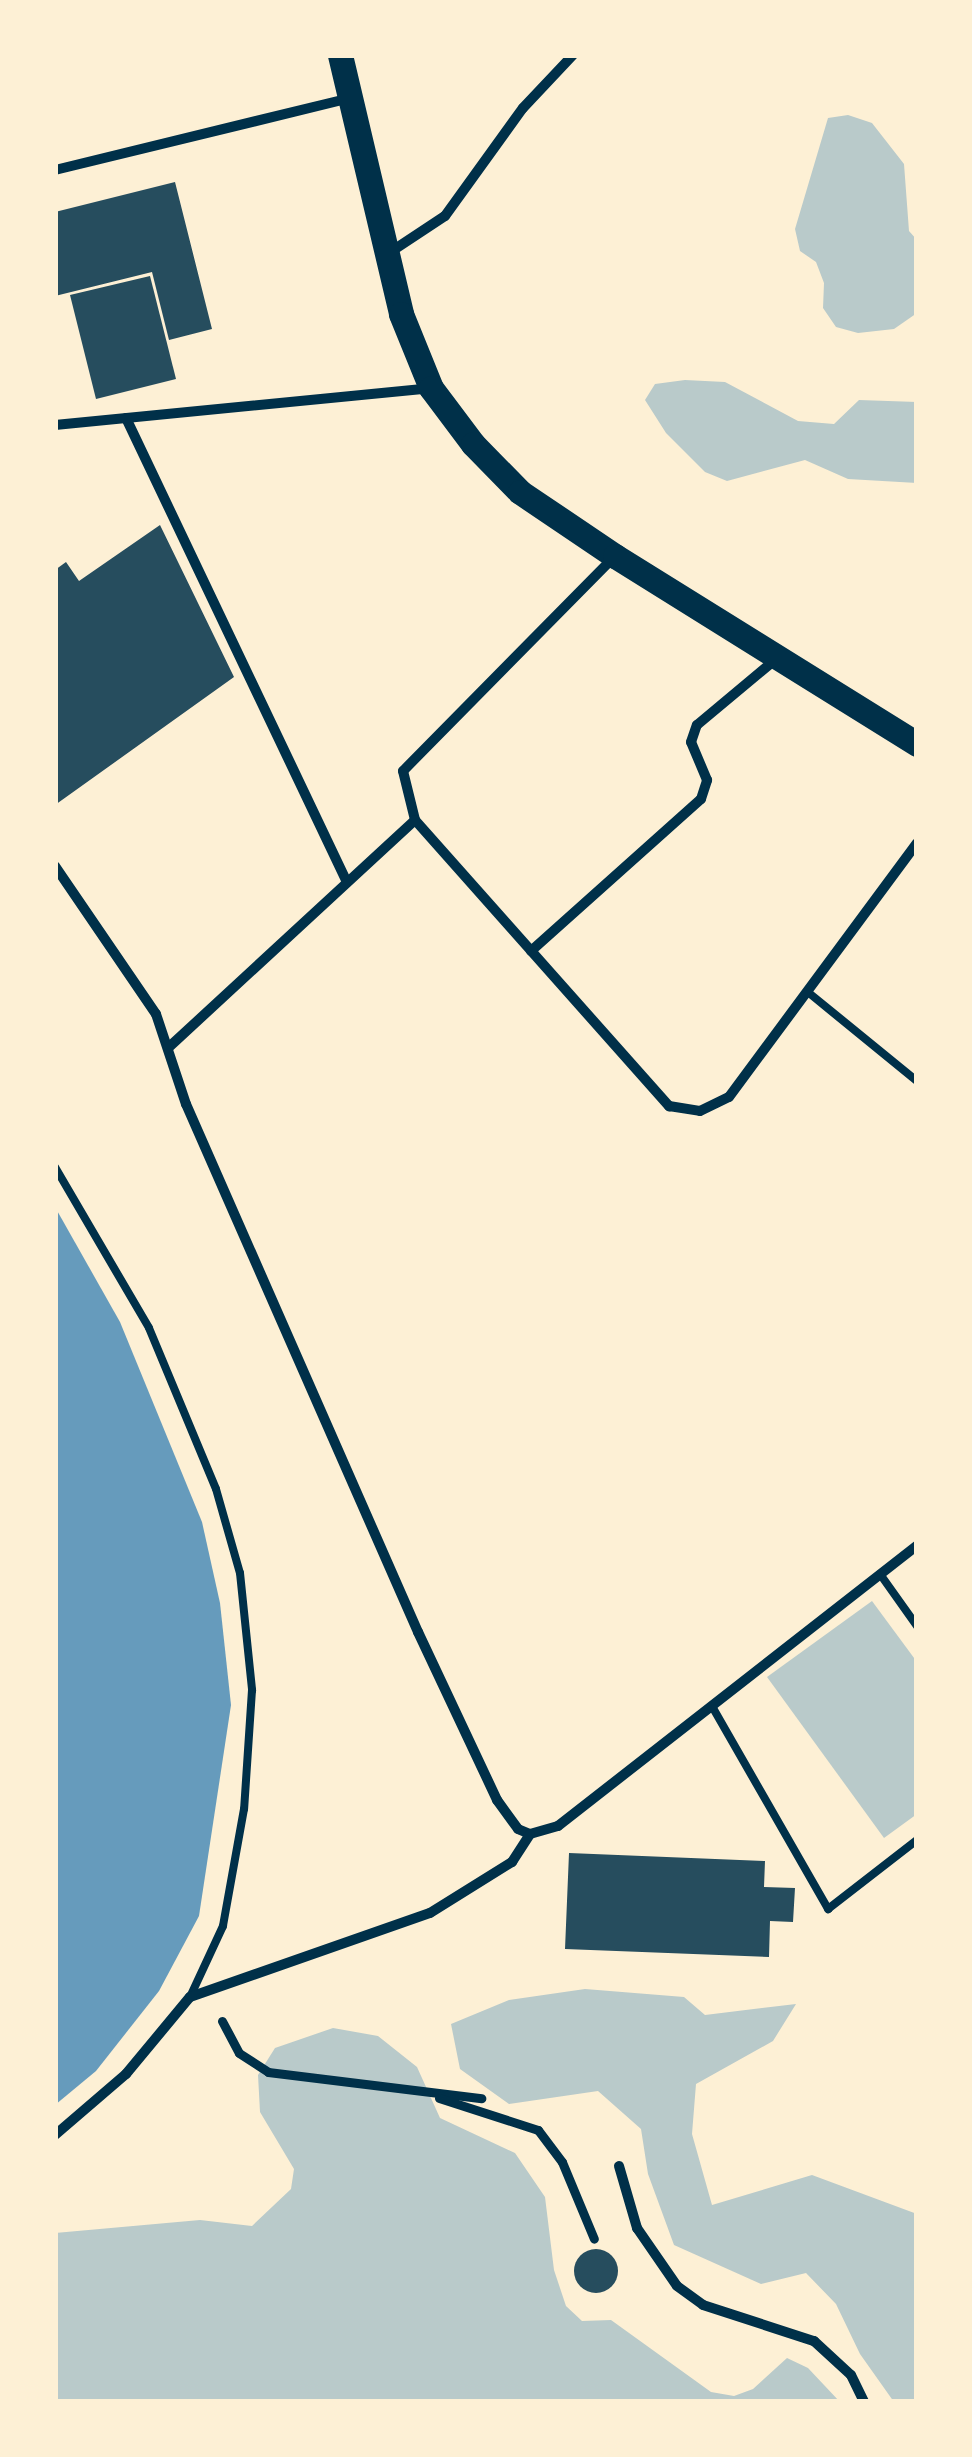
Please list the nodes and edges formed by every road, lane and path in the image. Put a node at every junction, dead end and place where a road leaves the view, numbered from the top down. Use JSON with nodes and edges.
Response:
{"nodes":[{"id":1,"x":340,"y":55,"type":"edge"},
{"id":2,"x":572,"y":55,"type":"edge"},
{"id":3,"x":351,"y":98,"type":"junction"},
{"id":4,"x":55,"y":170,"type":"edge"},
{"id":5,"x":385,"y":255,"type":"junction"},
{"id":6,"x":430,"y":388,"type":"junction"},
{"id":7,"x":126,"y":418,"type":"junction"},
{"id":8,"x":55,"y":425,"type":"edge"},
{"id":9,"x":615,"y":556,"type":"junction"},
{"id":10,"x":778,"y":657,"type":"junction"},
{"id":11,"x":917,"y":744,"type":"edge"},
{"id":12,"x":415,"y":820,"type":"junction"},
{"id":13,"x":917,"y":843,"type":"edge"},
{"id":14,"x":55,"y":866,"type":"edge"},
{"id":15,"x":346,"y":880,"type":"junction"},
{"id":16,"x":531,"y":950,"type":"junction"},
{"id":17,"x":809,"y":993,"type":"junction"},
{"id":18,"x":168,"y":1048,"type":"junction"},
{"id":19,"x":917,"y":1081,"type":"edge"},
{"id":20,"x":55,"y":1167,"type":"edge"},
{"id":21,"x":917,"y":1546,"type":"edge"},
{"id":22,"x":880,"y":1574,"type":"junction"},
{"id":23,"x":917,"y":1626,"type":"edge"},
{"id":24,"x":713,"y":1708,"type":"junction"},
{"id":25,"x":530,"y":1834,"type":"junction"},
{"id":26,"x":917,"y":1840,"type":"edge"},
{"id":27,"x":190,"y":1997,"type":"junction"},
{"id":28,"x":222,"y":2022,"type":"dead end"},
{"id":29,"x":434,"y":2095,"type":"junction"},
{"id":30,"x":481,"y":2098,"type":"dead end"},
{"id":31,"x":55,"y":2135,"type":"edge"},
{"id":32,"x":618,"y":2166,"type":"dead end"},
{"id":33,"x":594,"y":2239,"type":"dead end"},
{"id":34,"x":864,"y":2402,"type":"edge"}],
"edges":[{"from":1,"to":3,"type":"main road"},
{"from":2,"to":5,"type":"street"},
{"from":3,"to":4,"type":"street"},
{"from":3,"to":5,"type":"main road"},
{"from":5,"to":6,"type":"main road"},
{"from":6,"to":7,"type":"street"},
{"from":6,"to":9,"type":"main road"},
{"from":7,"to":8,"type":"street"},
{"from":7,"to":15,"type":"street"},
{"from":9,"to":10,"type":"main road"},
{"from":9,"to":12,"type":"street"},
{"from":10,"to":11,"type":"main road"},
{"from":10,"to":16,"type":"street"},
{"from":12,"to":15,"type":"street"},
{"from":12,"to":16,"type":"street"},
{"from":13,"to":17,"type":"street"},
{"from":14,"to":18,"type":"street"},
{"from":15,"to":18,"type":"street"},
{"from":16,"to":17,"type":"street"},
{"from":17,"to":19,"type":"lane"},
{"from":18,"to":25,"type":"street"},
{"from":20,"to":27,"type":"lane"},
{"from":21,"to":22,"type":"street"},
{"from":22,"to":23,"type":"lane"},
{"from":22,"to":24,"type":"street"},
{"from":24,"to":25,"type":"street"},
{"from":24,"to":26,"type":"lane"},
{"from":25,"to":27,"type":"street"},
{"from":27,"to":31,"type":"street"},
{"from":28,"to":29,"type":"street"},
{"from":29,"to":30,"type":"street"},
{"from":29,"to":33,"type":"street"},
{"from":32,"to":34,"type":"street"}]}
